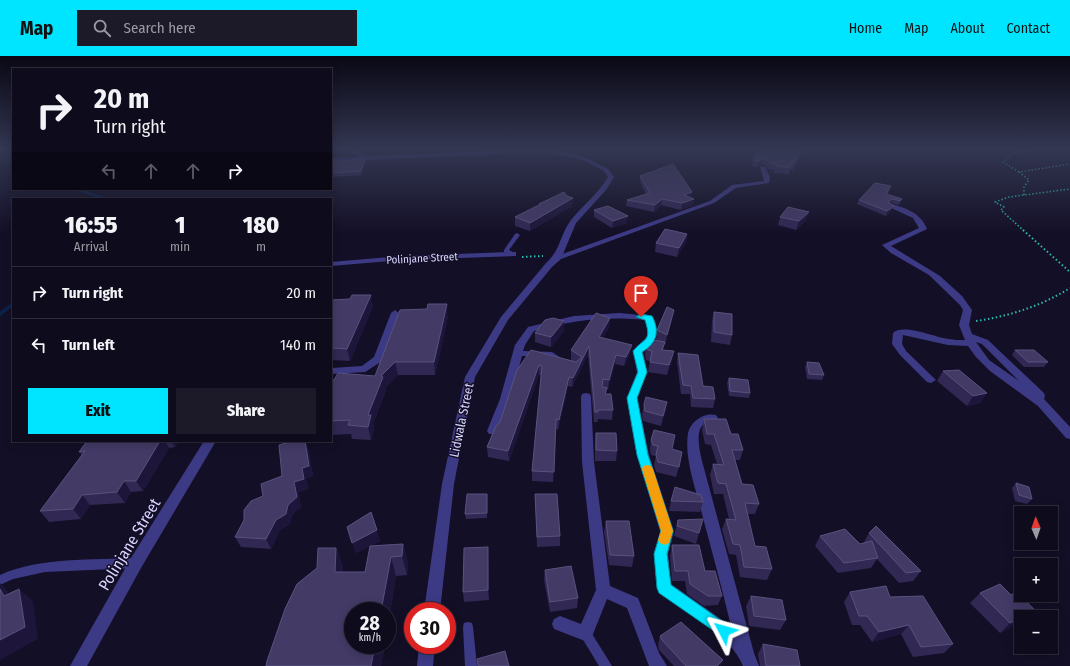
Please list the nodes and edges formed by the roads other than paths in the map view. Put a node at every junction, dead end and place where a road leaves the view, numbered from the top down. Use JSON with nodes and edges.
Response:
{"nodes":[{"id":1,"x":611,"y":177,"type":"edge"},
{"id":2,"x":767,"y":177,"type":"edge"},
{"id":3,"x":891,"y":206,"type":"edge"},
{"id":4,"x":517,"y":235,"type":"dead end"},
{"id":5,"x":513,"y":254,"type":"joint"},
{"id":6,"x":558,"y":257,"type":"junction"},
{"id":7,"x":332,"y":264,"type":"edge"},
{"id":8,"x":395,"y":313,"type":"dead end"},
{"id":9,"x":970,"y":340,"type":"junction"},
{"id":10,"x":518,"y":353,"type":"junction"},
{"id":11,"x":571,"y":366,"type":"edge"},
{"id":12,"x":332,"y":370,"type":"edge"},
{"id":13,"x":931,"y":380,"type":"dead end"},
{"id":14,"x":586,"y":397,"type":"dead end"},
{"id":15,"x":712,"y":418,"type":"edge"},
{"id":16,"x":493,"y":431,"type":"edge"},
{"id":17,"x":1070,"y":435,"type":"edge"},
{"id":18,"x":209,"y":442,"type":"edge"},
{"id":19,"x":136,"y":564,"type":"junction"},
{"id":20,"x":0,"y":580,"type":"edge"},
{"id":21,"x":602,"y":590,"type":"junction"},
{"id":22,"x":433,"y":602,"type":"edge"},
{"id":23,"x":560,"y":624,"type":"dead end"},
{"id":24,"x":468,"y":627,"type":"dead end"},
{"id":25,"x":585,"y":633,"type":"junction"},
{"id":26,"x":426,"y":654,"type":"edge"},
{"id":27,"x":749,"y":660,"type":"edge"},
{"id":28,"x":78,"y":666,"type":"edge"},
{"id":29,"x":425,"y":666,"type":"edge"},
{"id":30,"x":471,"y":666,"type":"edge"},
{"id":31,"x":606,"y":666,"type":"edge"},
{"id":32,"x":659,"y":666,"type":"edge"}],
"edges":[{"from":1,"to":6,"type":"street"},
{"from":2,"to":6,"type":"street"},
{"from":3,"to":9,"type":"street"},
{"from":4,"to":5,"type":"lane"},
{"from":5,"to":7,"type":"street","name":"Polinjane Street"},
{"from":6,"to":22,"type":"street","name":"Lidwala Street"},
{"from":8,"to":12,"type":"street"},
{"from":9,"to":13,"type":"street"},
{"from":9,"to":17,"type":"street"},
{"from":10,"to":11,"type":"street"},
{"from":10,"to":16,"type":"street"},
{"from":10,"to":27,"type":"street"},
{"from":14,"to":21,"type":"street"},
{"from":15,"to":27,"type":"street"},
{"from":18,"to":19,"type":"street","name":"Polinjane Street"},
{"from":19,"to":20,"type":"lane"},
{"from":19,"to":28,"type":"street","name":"Polinjane Street"},
{"from":21,"to":25,"type":"street"},
{"from":21,"to":32,"type":"street"},
{"from":23,"to":25,"type":"street"},
{"from":24,"to":30,"type":"lane"},
{"from":25,"to":31,"type":"lane"},
{"from":26,"to":29,"type":"street"}]}
